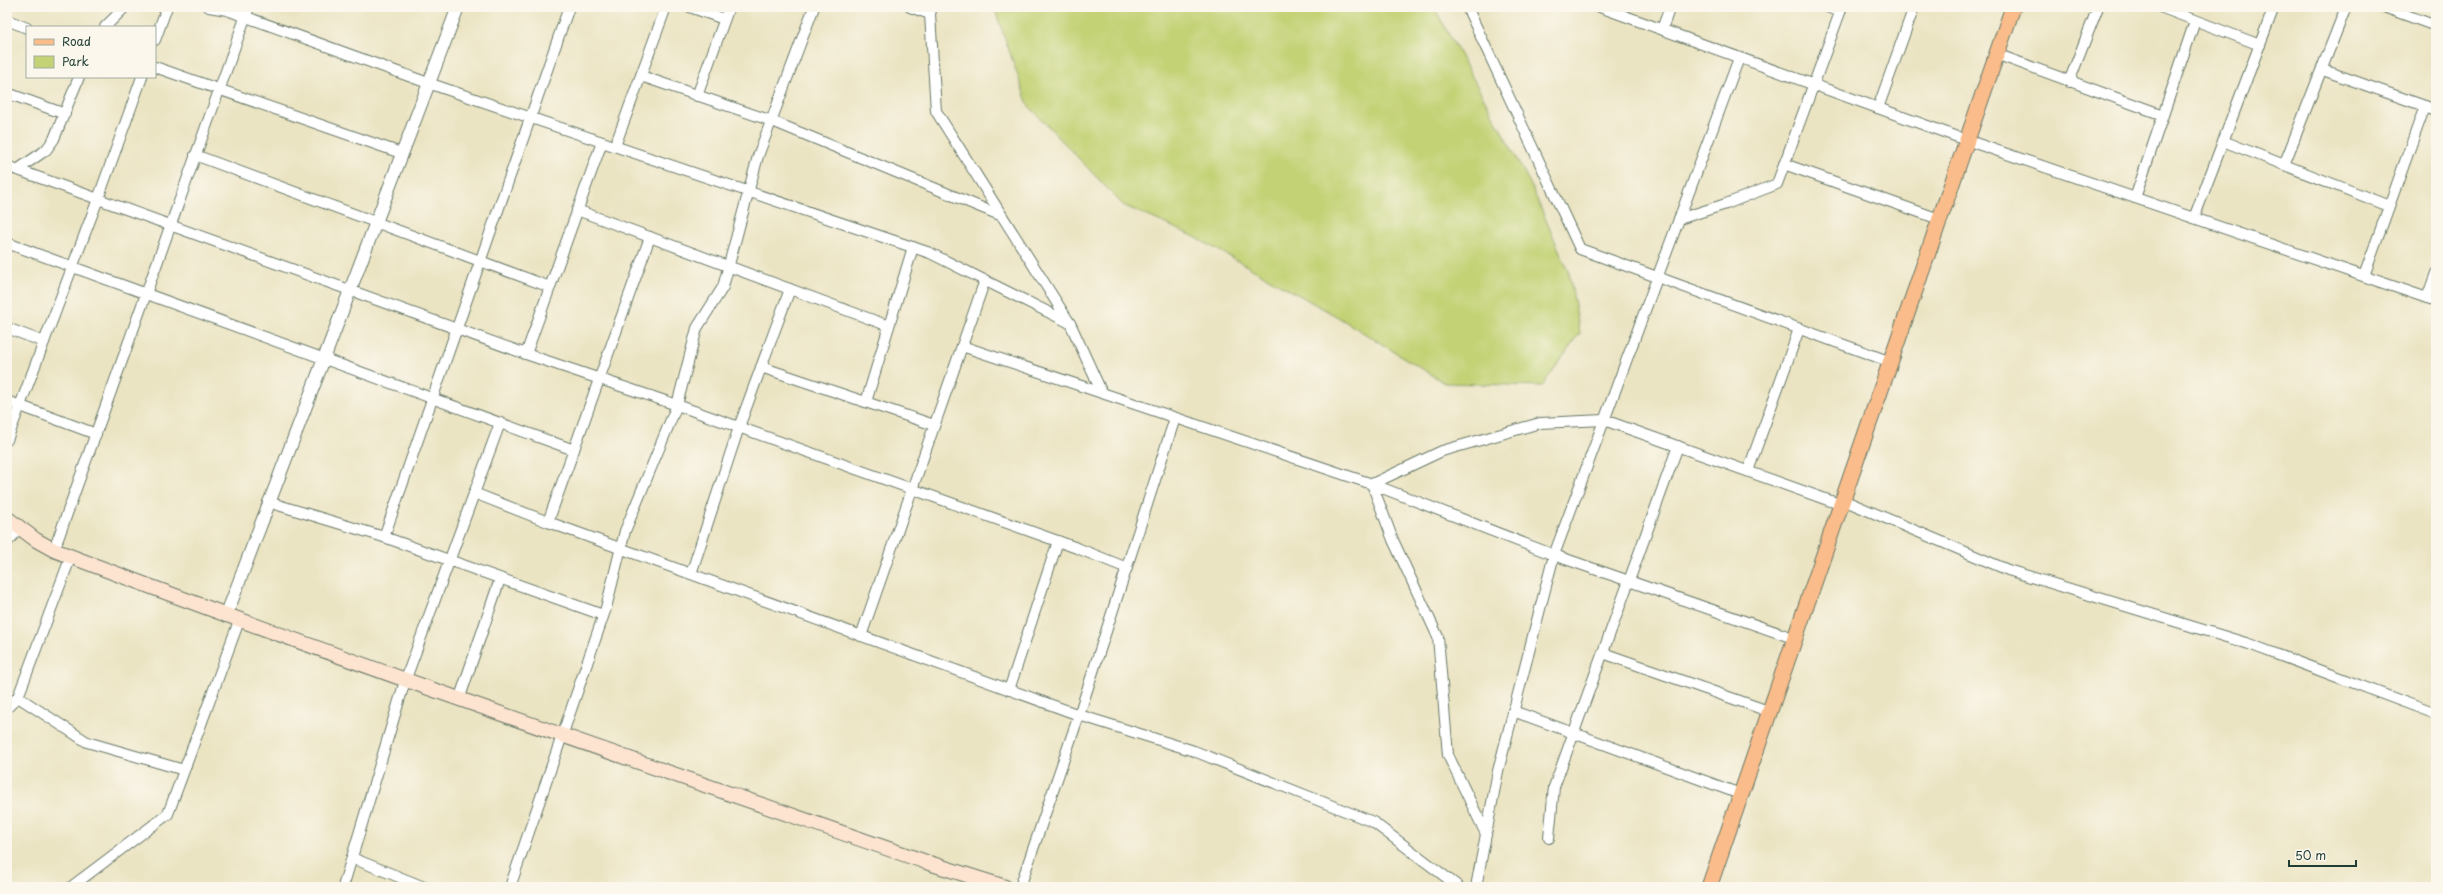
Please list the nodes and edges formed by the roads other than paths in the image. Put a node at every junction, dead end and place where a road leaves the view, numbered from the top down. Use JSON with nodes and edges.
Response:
{"nodes":[{"id":1,"x":125,"y":7,"type":"edge"},
{"id":2,"x":167,"y":7,"type":"edge"},
{"id":3,"x":209,"y":7,"type":"edge"},
{"id":4,"x":458,"y":7,"type":"edge"},
{"id":5,"x":569,"y":7,"type":"edge"},
{"id":6,"x":666,"y":7,"type":"edge"},
{"id":7,"x":690,"y":7,"type":"edge"},
{"id":8,"x":729,"y":7,"type":"edge"},
{"id":9,"x":814,"y":7,"type":"edge"},
{"id":10,"x":910,"y":7,"type":"edge"},
{"id":11,"x":1467,"y":7,"type":"edge"},
{"id":12,"x":1600,"y":7,"type":"edge"},
{"id":13,"x":1670,"y":7,"type":"edge"},
{"id":14,"x":1827,"y":7,"type":"edge"},
{"id":15,"x":1914,"y":7,"type":"edge"},
{"id":16,"x":2013,"y":7,"type":"edge"},
{"id":17,"x":2098,"y":7,"type":"edge"},
{"id":18,"x":2160,"y":7,"type":"edge"},
{"id":19,"x":2274,"y":7,"type":"edge"},
{"id":20,"x":2346,"y":7,"type":"edge"},
{"id":21,"x":2384,"y":7,"type":"edge"},
{"id":22,"x":931,"y":10,"type":"edge"},
{"id":23,"x":1841,"y":10,"type":"edge"},
{"id":24,"x":247,"y":12,"type":"edge"},
{"id":25,"x":724,"y":19,"type":"junction"},
{"id":26,"x":7,"y":20,"type":"edge"},
{"id":27,"x":2195,"y":21,"type":"junction"},
{"id":28,"x":106,"y":26,"type":"edge"},
{"id":29,"x":2436,"y":26,"type":"edge"},
{"id":30,"x":26,"y":28,"type":"edge"},
{"id":31,"x":1662,"y":30,"type":"junction"},
{"id":32,"x":156,"y":37,"type":"edge"},
{"id":33,"x":2260,"y":46,"type":"junction"},
{"id":34,"x":1996,"y":54,"type":"junction"},
{"id":35,"x":1739,"y":58,"type":"junction"},
{"id":36,"x":156,"y":67,"type":"edge"},
{"id":37,"x":2323,"y":70,"type":"junction"},
{"id":38,"x":641,"y":76,"type":"junction"},
{"id":39,"x":79,"y":78,"type":"edge"},
{"id":40,"x":142,"y":78,"type":"edge"},
{"id":41,"x":2069,"y":82,"type":"junction"},
{"id":42,"x":428,"y":83,"type":"junction"},
{"id":43,"x":1814,"y":85,"type":"junction"},
{"id":44,"x":219,"y":89,"type":"junction"},
{"id":45,"x":7,"y":92,"type":"edge"},
{"id":46,"x":697,"y":96,"type":"junction"},
{"id":47,"x":2425,"y":106,"type":"junction"},
{"id":48,"x":1878,"y":108,"type":"junction"},
{"id":49,"x":2436,"y":110,"type":"edge"},
{"id":50,"x":65,"y":114,"type":"junction"},
{"id":51,"x":2163,"y":115,"type":"junction"},
{"id":52,"x":531,"y":118,"type":"junction"},
{"id":53,"x":772,"y":121,"type":"junction"},
{"id":54,"x":1966,"y":140,"type":"junction"},
{"id":55,"x":2223,"y":141,"type":"junction"},
{"id":56,"x":602,"y":142,"type":"junction"},
{"id":57,"x":616,"y":146,"type":"junction"},
{"id":58,"x":401,"y":153,"type":"junction"},
{"id":59,"x":195,"y":155,"type":"junction"},
{"id":60,"x":1784,"y":164,"type":"junction"},
{"id":61,"x":2284,"y":165,"type":"junction"},
{"id":62,"x":12,"y":168,"type":"edge"},
{"id":63,"x":748,"y":191,"type":"junction"},
{"id":64,"x":2135,"y":198,"type":"junction"},
{"id":65,"x":98,"y":199,"type":"junction"},
{"id":66,"x":2390,"y":206,"type":"junction"},
{"id":67,"x":577,"y":210,"type":"junction"},
{"id":68,"x":1002,"y":216,"type":"junction"},
{"id":69,"x":2194,"y":218,"type":"junction"},
{"id":70,"x":1679,"y":219,"type":"junction"},
{"id":71,"x":1939,"y":219,"type":"junction"},
{"id":72,"x":374,"y":224,"type":"junction"},
{"id":73,"x":170,"y":226,"type":"junction"},
{"id":74,"x":650,"y":237,"type":"junction"},
{"id":75,"x":7,"y":243,"type":"edge"},
{"id":76,"x":913,"y":247,"type":"junction"},
{"id":77,"x":481,"y":263,"type":"junction"},
{"id":78,"x":727,"y":266,"type":"junction"},
{"id":79,"x":73,"y":267,"type":"junction"},
{"id":80,"x":2436,"y":273,"type":"edge"},
{"id":81,"x":2364,"y":276,"type":"junction"},
{"id":82,"x":1657,"y":277,"type":"junction"},
{"id":83,"x":985,"y":280,"type":"junction"},
{"id":84,"x":550,"y":287,"type":"junction"},
{"id":85,"x":790,"y":289,"type":"junction"},
{"id":86,"x":349,"y":291,"type":"junction"},
{"id":87,"x":146,"y":294,"type":"junction"},
{"id":88,"x":2432,"y":299,"type":"edge"},
{"id":89,"x":1070,"y":322,"type":"junction"},
{"id":90,"x":889,"y":326,"type":"junction"},
{"id":91,"x":7,"y":328,"type":"edge"},
{"id":92,"x":1799,"y":329,"type":"junction"},
{"id":93,"x":458,"y":330,"type":"junction"},
{"id":94,"x":44,"y":342,"type":"junction"},
{"id":95,"x":962,"y":346,"type":"junction"},
{"id":96,"x":526,"y":354,"type":"junction"},
{"id":97,"x":323,"y":359,"type":"junction"},
{"id":98,"x":1891,"y":362,"type":"junction"},
{"id":99,"x":761,"y":367,"type":"junction"},
{"id":100,"x":599,"y":380,"type":"junction"},
{"id":101,"x":1102,"y":393,"type":"junction"},
{"id":102,"x":433,"y":399,"type":"junction"},
{"id":103,"x":7,"y":401,"type":"edge"},
{"id":104,"x":866,"y":402,"type":"junction"},
{"id":105,"x":677,"y":405,"type":"junction"},
{"id":106,"x":20,"y":406,"type":"junction"},
{"id":107,"x":1175,"y":418,"type":"junction"},
{"id":108,"x":1604,"y":420,"type":"junction"},
{"id":109,"x":500,"y":423,"type":"junction"},
{"id":110,"x":934,"y":425,"type":"junction"},
{"id":111,"x":739,"y":427,"type":"junction"},
{"id":112,"x":96,"y":434,"type":"junction"},
{"id":113,"x":7,"y":440,"type":"edge"},
{"id":114,"x":1678,"y":446,"type":"junction"},
{"id":115,"x":574,"y":450,"type":"junction"},
{"id":116,"x":1748,"y":471,"type":"junction"},
{"id":117,"x":1372,"y":484,"type":"junction"},
{"id":118,"x":912,"y":489,"type":"junction"},
{"id":119,"x":474,"y":493,"type":"junction"},
{"id":120,"x":268,"y":502,"type":"junction"},
{"id":121,"x":1843,"y":502,"type":"junction"},
{"id":122,"x":7,"y":518,"type":"edge"},
{"id":123,"x":548,"y":522,"type":"junction"},
{"id":124,"x":20,"y":528,"type":"junction"},
{"id":125,"x":384,"y":537,"type":"junction"},
{"id":126,"x":1058,"y":541,"type":"junction"},
{"id":127,"x":7,"y":542,"type":"edge"},
{"id":128,"x":621,"y":548,"type":"junction"},
{"id":129,"x":54,"y":550,"type":"junction"},
{"id":130,"x":1554,"y":555,"type":"junction"},
{"id":131,"x":71,"y":556,"type":"junction"},
{"id":132,"x":449,"y":560,"type":"junction"},
{"id":133,"x":1127,"y":568,"type":"junction"},
{"id":134,"x":691,"y":574,"type":"junction"},
{"id":135,"x":500,"y":579,"type":"junction"},
{"id":136,"x":1629,"y":581,"type":"junction"},
{"id":137,"x":603,"y":615,"type":"junction"},
{"id":138,"x":233,"y":618,"type":"junction"},
{"id":139,"x":861,"y":636,"type":"junction"},
{"id":140,"x":1796,"y":638,"type":"junction"},
{"id":141,"x":1603,"y":654,"type":"junction"},
{"id":142,"x":405,"y":681,"type":"junction"},
{"id":143,"x":1009,"y":690,"type":"junction"},
{"id":144,"x":18,"y":698,"type":"junction"},
{"id":145,"x":459,"y":700,"type":"junction"},
{"id":146,"x":7,"y":708,"type":"edge"},
{"id":147,"x":1513,"y":711,"type":"junction"},
{"id":148,"x":1771,"y":712,"type":"junction"},
{"id":149,"x":2436,"y":714,"type":"edge"},
{"id":150,"x":1079,"y":715,"type":"junction"},
{"id":151,"x":1574,"y":733,"type":"junction"},
{"id":152,"x":562,"y":736,"type":"junction"},
{"id":153,"x":184,"y":770,"type":"junction"},
{"id":154,"x":1743,"y":795,"type":"junction"},
{"id":155,"x":1486,"y":834,"type":"junction"},
{"id":156,"x":1549,"y":838,"type":"dead end"},
{"id":157,"x":352,"y":858,"type":"junction"},
{"id":158,"x":72,"y":887,"type":"edge"},
{"id":159,"x":343,"y":887,"type":"edge"},
{"id":160,"x":424,"y":887,"type":"edge"},
{"id":161,"x":510,"y":887,"type":"edge"},
{"id":162,"x":1005,"y":887,"type":"edge"},
{"id":163,"x":1020,"y":887,"type":"edge"},
{"id":164,"x":1459,"y":887,"type":"edge"},
{"id":165,"x":1476,"y":887,"type":"edge"},
{"id":166,"x":1709,"y":887,"type":"edge"}],
"edges":[{"from":1,"to":28,"type":"street"},
{"from":2,"to":32,"type":"street"},
{"from":3,"to":24,"type":"street"},
{"from":4,"to":42,"type":"street"},
{"from":5,"to":52,"type":"street"},
{"from":6,"to":38,"type":"street"},
{"from":7,"to":25,"type":"street"},
{"from":8,"to":25,"type":"street"},
{"from":9,"to":53,"type":"street"},
{"from":10,"to":22,"type":"street"},
{"from":11,"to":82,"type":"street"},
{"from":12,"to":31,"type":"street"},
{"from":13,"to":31,"type":"street"},
{"from":14,"to":23,"type":"street"},
{"from":15,"to":48,"type":"street"},
{"from":16,"to":34,"type":"main road"},
{"from":17,"to":41,"type":"street"},
{"from":18,"to":27,"type":"street"},
{"from":19,"to":33,"type":"street"},
{"from":20,"to":37,"type":"street"},
{"from":21,"to":29,"type":"street"},
{"from":22,"to":68,"type":"street"},
{"from":23,"to":43,"type":"street"},
{"from":24,"to":42,"type":"street"},
{"from":24,"to":44,"type":"street"},
{"from":25,"to":46,"type":"street"},
{"from":26,"to":30,"type":"street"},
{"from":27,"to":33,"type":"street"},
{"from":27,"to":51,"type":"street"},
{"from":31,"to":35,"type":"street"},
{"from":33,"to":55,"type":"street"},
{"from":34,"to":41,"type":"street"},
{"from":34,"to":54,"type":"main road"},
{"from":35,"to":43,"type":"street"},
{"from":35,"to":70,"type":"street"},
{"from":36,"to":44,"type":"street"},
{"from":37,"to":47,"type":"street"},
{"from":37,"to":61,"type":"street"},
{"from":38,"to":46,"type":"street"},
{"from":38,"to":57,"type":"street"},
{"from":39,"to":50,"type":"street"},
{"from":40,"to":65,"type":"street"},
{"from":41,"to":51,"type":"street"},
{"from":42,"to":52,"type":"street"},
{"from":42,"to":58,"type":"street"},
{"from":43,"to":48,"type":"street"},
{"from":43,"to":60,"type":"street"},
{"from":44,"to":58,"type":"street"},
{"from":44,"to":59,"type":"street"},
{"from":45,"to":50,"type":"street"},
{"from":46,"to":53,"type":"street"},
{"from":47,"to":49,"type":"street"},
{"from":47,"to":66,"type":"street"},
{"from":48,"to":54,"type":"street"},
{"from":50,"to":62,"type":"street"},
{"from":51,"to":64,"type":"street"},
{"from":52,"to":56,"type":"street"},
{"from":52,"to":77,"type":"street"},
{"from":53,"to":63,"type":"street"},
{"from":53,"to":68,"type":"street"},
{"from":54,"to":64,"type":"street"},
{"from":54,"to":71,"type":"main road"},
{"from":55,"to":61,"type":"street"},
{"from":55,"to":69,"type":"street"},
{"from":56,"to":57,"type":"street"},
{"from":56,"to":67,"type":"street"},
{"from":57,"to":63,"type":"street"},
{"from":58,"to":72,"type":"street"},
{"from":59,"to":72,"type":"street"},
{"from":59,"to":73,"type":"street"},
{"from":60,"to":70,"type":"street"},
{"from":60,"to":71,"type":"street"},
{"from":61,"to":66,"type":"street"},
{"from":62,"to":65,"type":"street"},
{"from":63,"to":76,"type":"street"},
{"from":63,"to":78,"type":"street"},
{"from":64,"to":69,"type":"street"},
{"from":65,"to":73,"type":"street"},
{"from":65,"to":79,"type":"street"},
{"from":66,"to":81,"type":"street"},
{"from":67,"to":74,"type":"street"},
{"from":67,"to":84,"type":"street"},
{"from":68,"to":89,"type":"street"},
{"from":69,"to":81,"type":"street"},
{"from":70,"to":82,"type":"street"},
{"from":71,"to":98,"type":"main road"},
{"from":72,"to":77,"type":"street"},
{"from":72,"to":86,"type":"street"},
{"from":73,"to":86,"type":"street"},
{"from":73,"to":87,"type":"street"},
{"from":74,"to":78,"type":"street"},
{"from":74,"to":100,"type":"street"},
{"from":75,"to":79,"type":"street"},
{"from":76,"to":83,"type":"street"},
{"from":76,"to":90,"type":"street"},
{"from":77,"to":84,"type":"street"},
{"from":77,"to":93,"type":"street"},
{"from":78,"to":85,"type":"street"},
{"from":78,"to":105,"type":"street"},
{"from":79,"to":87,"type":"street"},
{"from":79,"to":94,"type":"street"},
{"from":80,"to":88,"type":"street"},
{"from":81,"to":88,"type":"street"},
{"from":82,"to":92,"type":"street"},
{"from":82,"to":108,"type":"street"},
{"from":83,"to":89,"type":"street"},
{"from":83,"to":95,"type":"street"},
{"from":84,"to":96,"type":"street"},
{"from":85,"to":90,"type":"street"},
{"from":85,"to":99,"type":"street"},
{"from":86,"to":93,"type":"street"},
{"from":86,"to":97,"type":"street"},
{"from":87,"to":97,"type":"street"},
{"from":87,"to":112,"type":"street"},
{"from":89,"to":101,"type":"street"},
{"from":90,"to":104,"type":"street"},
{"from":91,"to":94,"type":"street"},
{"from":92,"to":98,"type":"street"},
{"from":92,"to":116,"type":"street"},
{"from":93,"to":96,"type":"street"},
{"from":93,"to":102,"type":"street"},
{"from":94,"to":106,"type":"street"},
{"from":95,"to":101,"type":"street"},
{"from":95,"to":110,"type":"street"},
{"from":96,"to":100,"type":"street"},
{"from":97,"to":102,"type":"street"},
{"from":97,"to":120,"type":"street"},
{"from":98,"to":121,"type":"main road"},
{"from":99,"to":104,"type":"street"},
{"from":99,"to":111,"type":"street"},
{"from":100,"to":105,"type":"street"},
{"from":100,"to":115,"type":"street"},
{"from":101,"to":107,"type":"street"},
{"from":102,"to":109,"type":"street"},
{"from":102,"to":125,"type":"street"},
{"from":103,"to":106,"type":"street"},
{"from":104,"to":110,"type":"street"},
{"from":105,"to":111,"type":"street"},
{"from":105,"to":128,"type":"street"},
{"from":106,"to":112,"type":"street"},
{"from":106,"to":113,"type":"street"},
{"from":107,"to":117,"type":"street"},
{"from":107,"to":133,"type":"street"},
{"from":108,"to":114,"type":"street"},
{"from":108,"to":117,"type":"street"},
{"from":108,"to":130,"type":"street"},
{"from":109,"to":115,"type":"street"},
{"from":109,"to":119,"type":"street"},
{"from":110,"to":118,"type":"street"},
{"from":111,"to":118,"type":"street"},
{"from":111,"to":134,"type":"street"},
{"from":112,"to":129,"type":"street"},
{"from":114,"to":116,"type":"street"},
{"from":114,"to":136,"type":"street"},
{"from":115,"to":123,"type":"street"},
{"from":116,"to":121,"type":"street"},
{"from":117,"to":130,"type":"street"},
{"from":117,"to":155,"type":"street"},
{"from":118,"to":126,"type":"street"},
{"from":118,"to":139,"type":"street"},
{"from":119,"to":123,"type":"street"},
{"from":119,"to":132,"type":"street"},
{"from":120,"to":125,"type":"street"},
{"from":120,"to":138,"type":"street"},
{"from":121,"to":140,"type":"main road"},
{"from":121,"to":149,"type":"street"},
{"from":122,"to":124,"type":"main road"},
{"from":123,"to":128,"type":"street"},
{"from":124,"to":127,"type":"street"},
{"from":124,"to":129,"type":"main road"},
{"from":125,"to":132,"type":"street"},
{"from":126,"to":133,"type":"street"},
{"from":126,"to":143,"type":"street"},
{"from":128,"to":134,"type":"street"},
{"from":128,"to":137,"type":"street"},
{"from":129,"to":131,"type":"main road"},
{"from":130,"to":136,"type":"street"},
{"from":130,"to":147,"type":"street"},
{"from":131,"to":138,"type":"main road"},
{"from":131,"to":144,"type":"street"},
{"from":132,"to":135,"type":"street"},
{"from":132,"to":142,"type":"street"},
{"from":133,"to":150,"type":"street"},
{"from":134,"to":139,"type":"street"},
{"from":135,"to":137,"type":"street"},
{"from":135,"to":145,"type":"street"},
{"from":136,"to":140,"type":"street"},
{"from":136,"to":141,"type":"street"},
{"from":137,"to":152,"type":"street"},
{"from":138,"to":142,"type":"main road"},
{"from":138,"to":153,"type":"street"},
{"from":139,"to":143,"type":"street"},
{"from":140,"to":148,"type":"main road"},
{"from":141,"to":148,"type":"street"},
{"from":141,"to":151,"type":"street"},
{"from":142,"to":145,"type":"main road"},
{"from":142,"to":157,"type":"street"},
{"from":143,"to":150,"type":"street"},
{"from":144,"to":146,"type":"street"},
{"from":144,"to":153,"type":"street"},
{"from":145,"to":152,"type":"main road"},
{"from":147,"to":151,"type":"street"},
{"from":147,"to":155,"type":"street"},
{"from":148,"to":154,"type":"main road"},
{"from":150,"to":163,"type":"street"},
{"from":150,"to":164,"type":"street"},
{"from":151,"to":154,"type":"street"},
{"from":151,"to":156,"type":"street"},
{"from":152,"to":161,"type":"street"},
{"from":152,"to":162,"type":"main road"},
{"from":153,"to":158,"type":"street"},
{"from":154,"to":166,"type":"main road"},
{"from":155,"to":165,"type":"street"},
{"from":157,"to":159,"type":"street"},
{"from":157,"to":160,"type":"street"}]}
